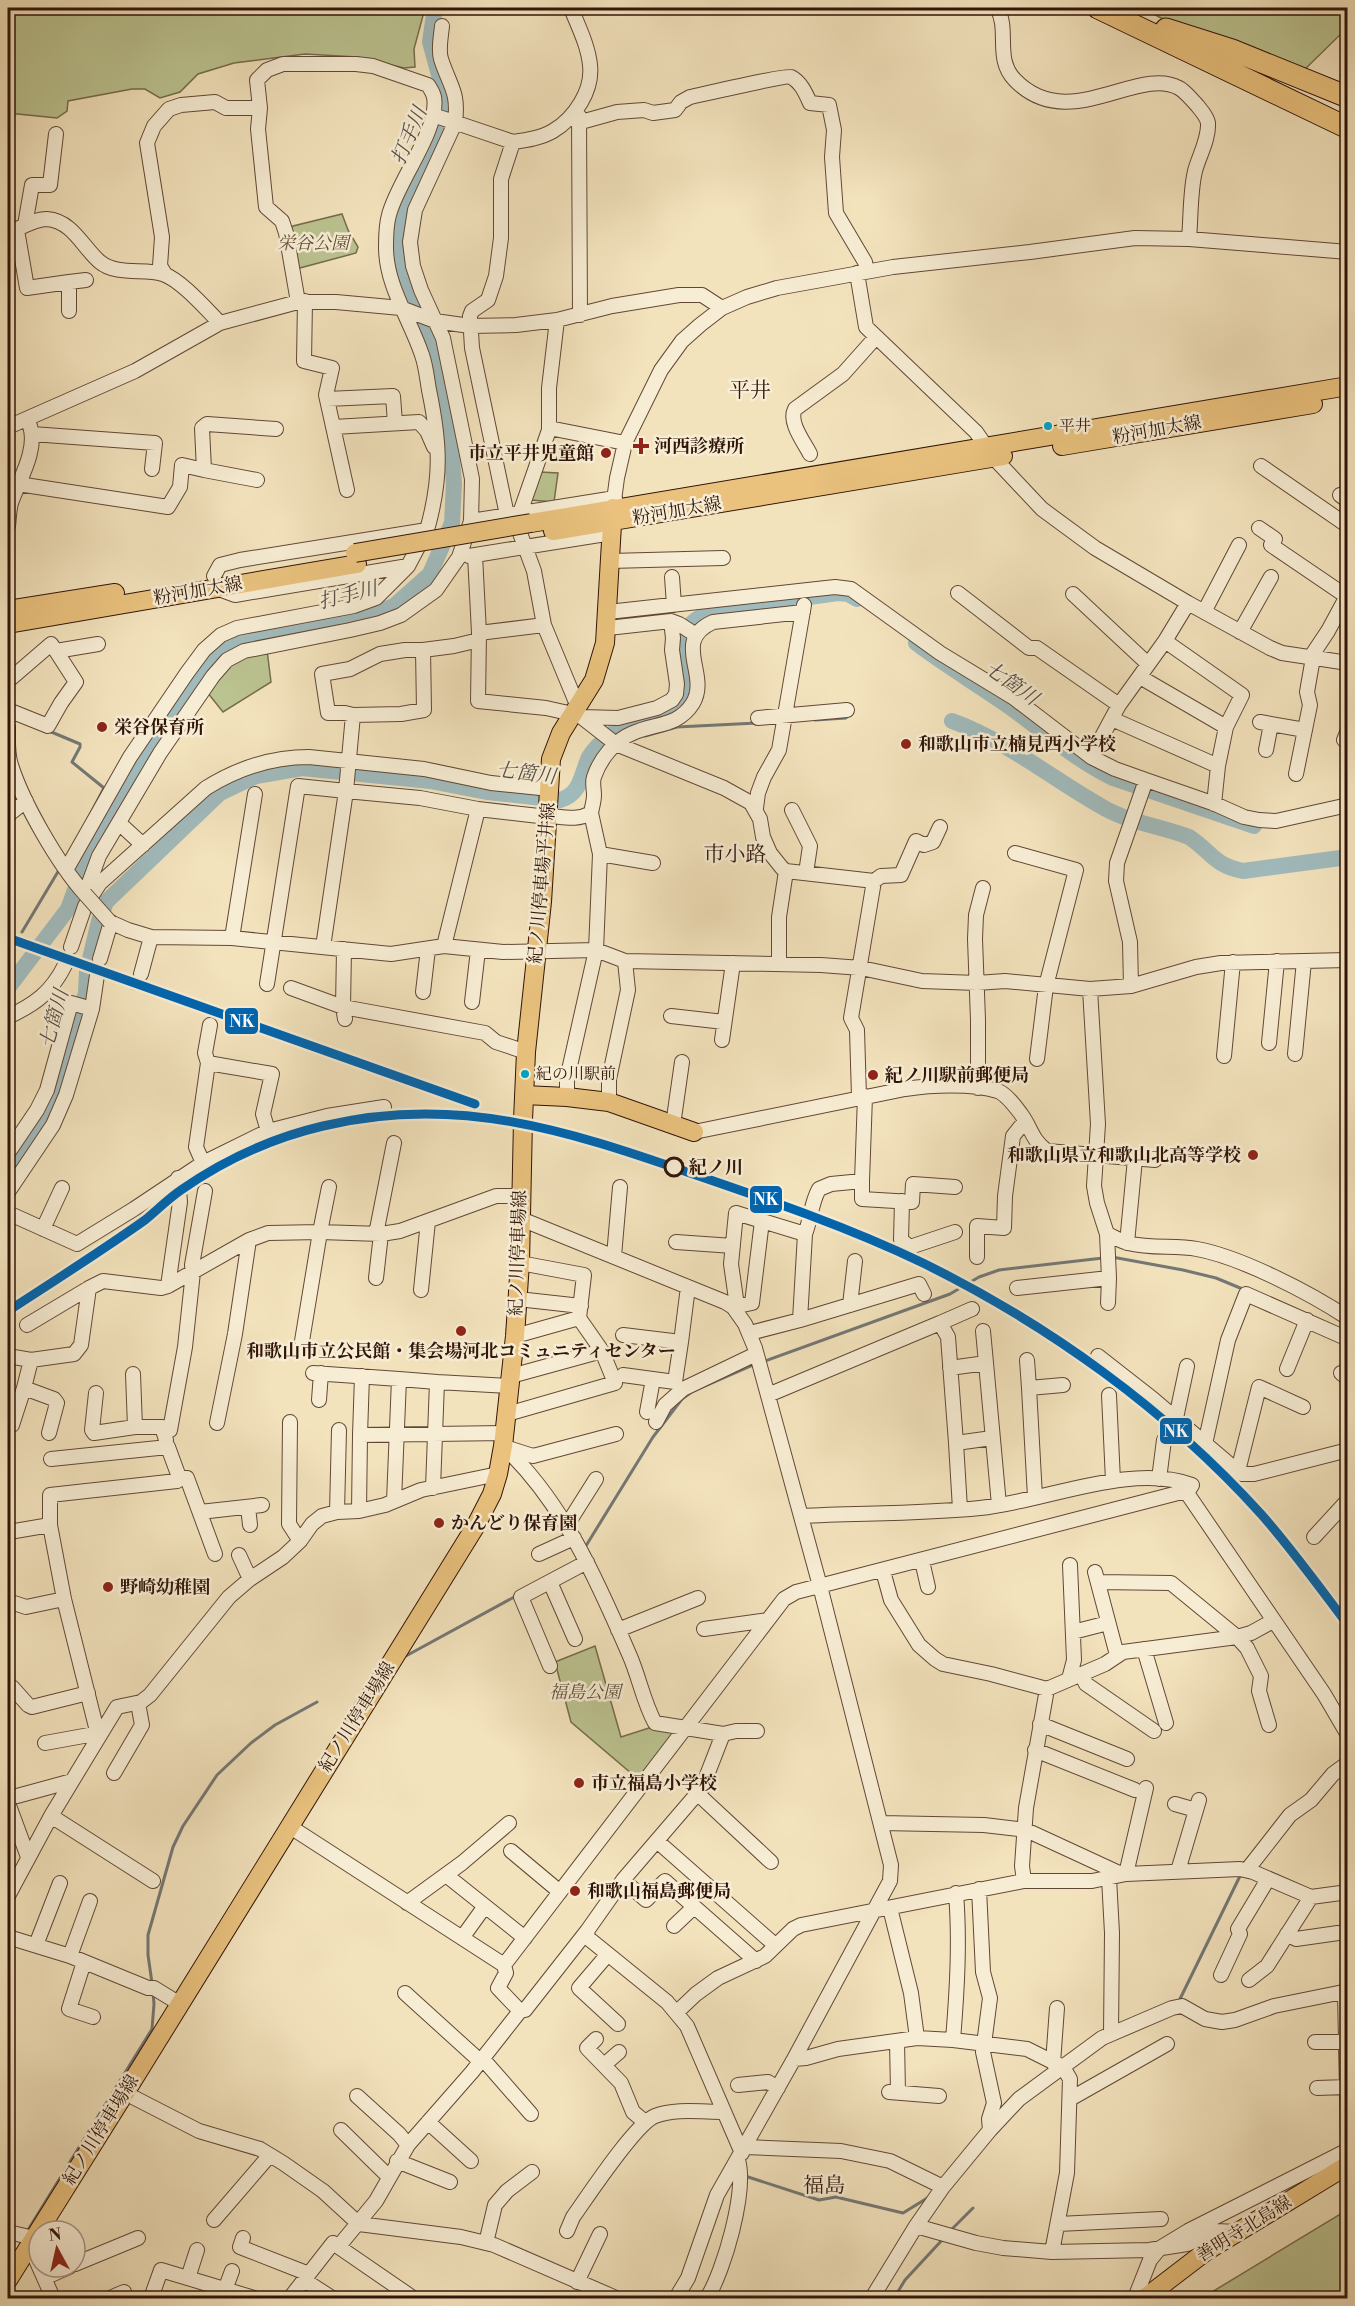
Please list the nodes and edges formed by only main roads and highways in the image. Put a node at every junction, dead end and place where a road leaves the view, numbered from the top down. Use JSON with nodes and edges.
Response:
{"nodes":[{"id":1,"x":1099,"y":8,"type":"edge"},
{"id":2,"x":1274,"y":93,"type":"junction"},
{"id":3,"x":1347,"y":97,"type":"edge"},
{"id":4,"x":1347,"y":128,"type":"edge"},
{"id":5,"x":1347,"y":140,"type":"edge"},
{"id":6,"x":1347,"y":386,"type":"edge"},
{"id":7,"x":1347,"y":398,"type":"edge"},
{"id":8,"x":990,"y":452,"type":"junction"},
{"id":9,"x":613,"y":516,"type":"junction"},
{"id":10,"x":215,"y":582,"type":"junction"},
{"id":11,"x":8,"y":610,"type":"edge"},
{"id":12,"x":8,"y":624,"type":"edge"},
{"id":13,"x":524,"y":1095,"type":"junction"},
{"id":14,"x":694,"y":1132,"type":"road end"},
{"id":15,"x":1347,"y":2162,"type":"edge"},
{"id":16,"x":8,"y":2280,"type":"edge"},
{"id":17,"x":1145,"y":2298,"type":"edge"}],
"edges":[{"from":1,"to":2,"type":"highway"},
{"from":1,"to":3,"type":"highway"},
{"from":2,"to":4,"type":"highway"},
{"from":2,"to":5,"type":"highway"},
{"from":6,"to":8,"type":"main road","name":"粉河加太線"},
{"from":7,"to":8,"type":"main road","name":"粉河加太線"},
{"from":8,"to":9,"type":"main road","name":"粉河加太線"},
{"from":9,"to":10,"type":"main road","name":"粉河加太線"},
{"from":9,"to":13,"type":"main road","name":"紀ノ川停車場平井線"},
{"from":10,"to":11,"type":"main road","name":"粉河加太線"},
{"from":10,"to":12,"type":"main road","name":"粉河加太線"},
{"from":13,"to":14,"type":"main road"},
{"from":13,"to":16,"type":"main road","name":"紀ノ川停車場線"},
{"from":15,"to":17,"type":"main road","name":"善明寺北島線"}]}
